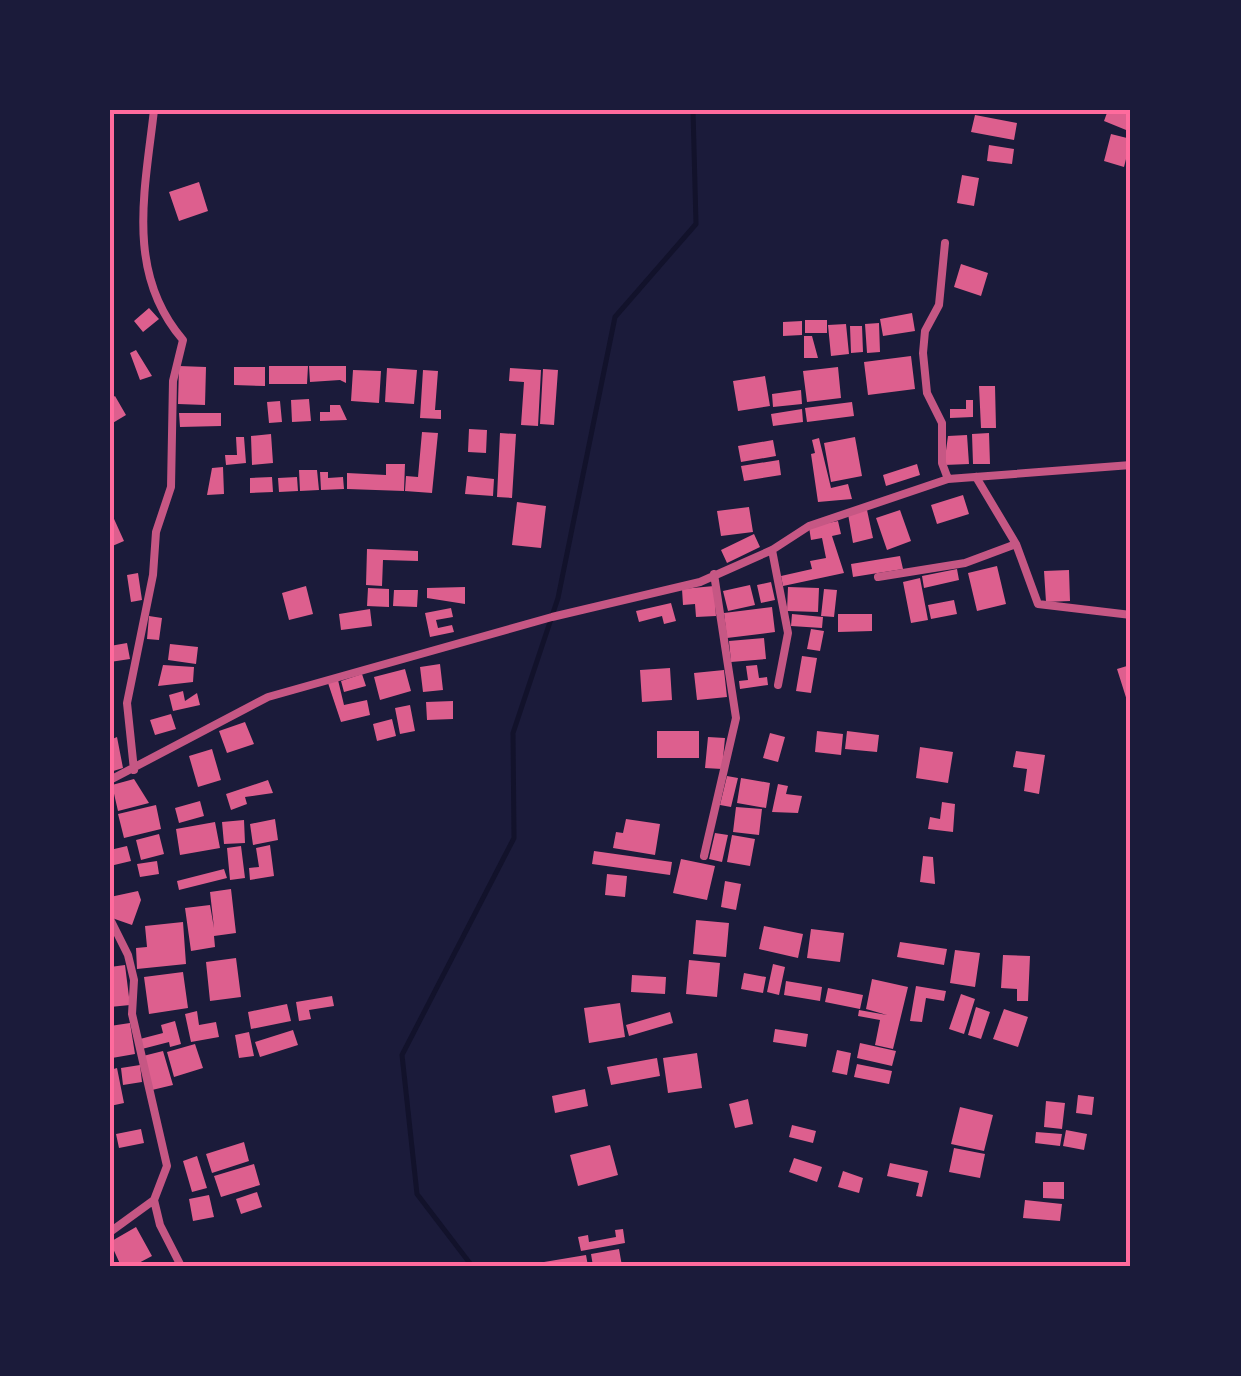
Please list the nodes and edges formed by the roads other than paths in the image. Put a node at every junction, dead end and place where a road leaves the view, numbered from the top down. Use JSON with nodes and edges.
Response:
{"nodes":[{"id":1,"x":154,"y":110,"type":"edge"},
{"id":2,"x":945,"y":243,"type":"dead end"},
{"id":3,"x":1131,"y":464,"type":"edge"},
{"id":4,"x":976,"y":477,"type":"junction"},
{"id":5,"x":948,"y":479,"type":"junction"},
{"id":6,"x":1016,"y":544,"type":"junction"},
{"id":7,"x":772,"y":550,"type":"junction"},
{"id":8,"x":714,"y":574,"type":"junction"},
{"id":9,"x":878,"y":578,"type":"dead end"},
{"id":10,"x":1131,"y":616,"type":"edge"},
{"id":11,"x":778,"y":685,"type":"dead end"},
{"id":12,"x":134,"y":770,"type":"junction"},
{"id":13,"x":110,"y":780,"type":"edge"},
{"id":14,"x":704,"y":856,"type":"dead end"},
{"id":15,"x":110,"y":919,"type":"edge"},
{"id":16,"x":154,"y":1200,"type":"junction"},
{"id":17,"x":110,"y":1232,"type":"edge"},
{"id":18,"x":181,"y":1266,"type":"edge"}],
"edges":[{"from":1,"to":12,"type":"street"},
{"from":2,"to":5,"type":"street"},
{"from":3,"to":4,"type":"street"},
{"from":4,"to":5,"type":"street"},
{"from":4,"to":6,"type":"street"},
{"from":5,"to":7,"type":"street"},
{"from":6,"to":9,"type":"street"},
{"from":6,"to":10,"type":"street"},
{"from":7,"to":8,"type":"street"},
{"from":7,"to":11,"type":"street"},
{"from":8,"to":12,"type":"street"},
{"from":8,"to":14,"type":"street"},
{"from":12,"to":13,"type":"street"},
{"from":15,"to":16,"type":"street"},
{"from":16,"to":17,"type":"street"},
{"from":16,"to":18,"type":"street"}]}
